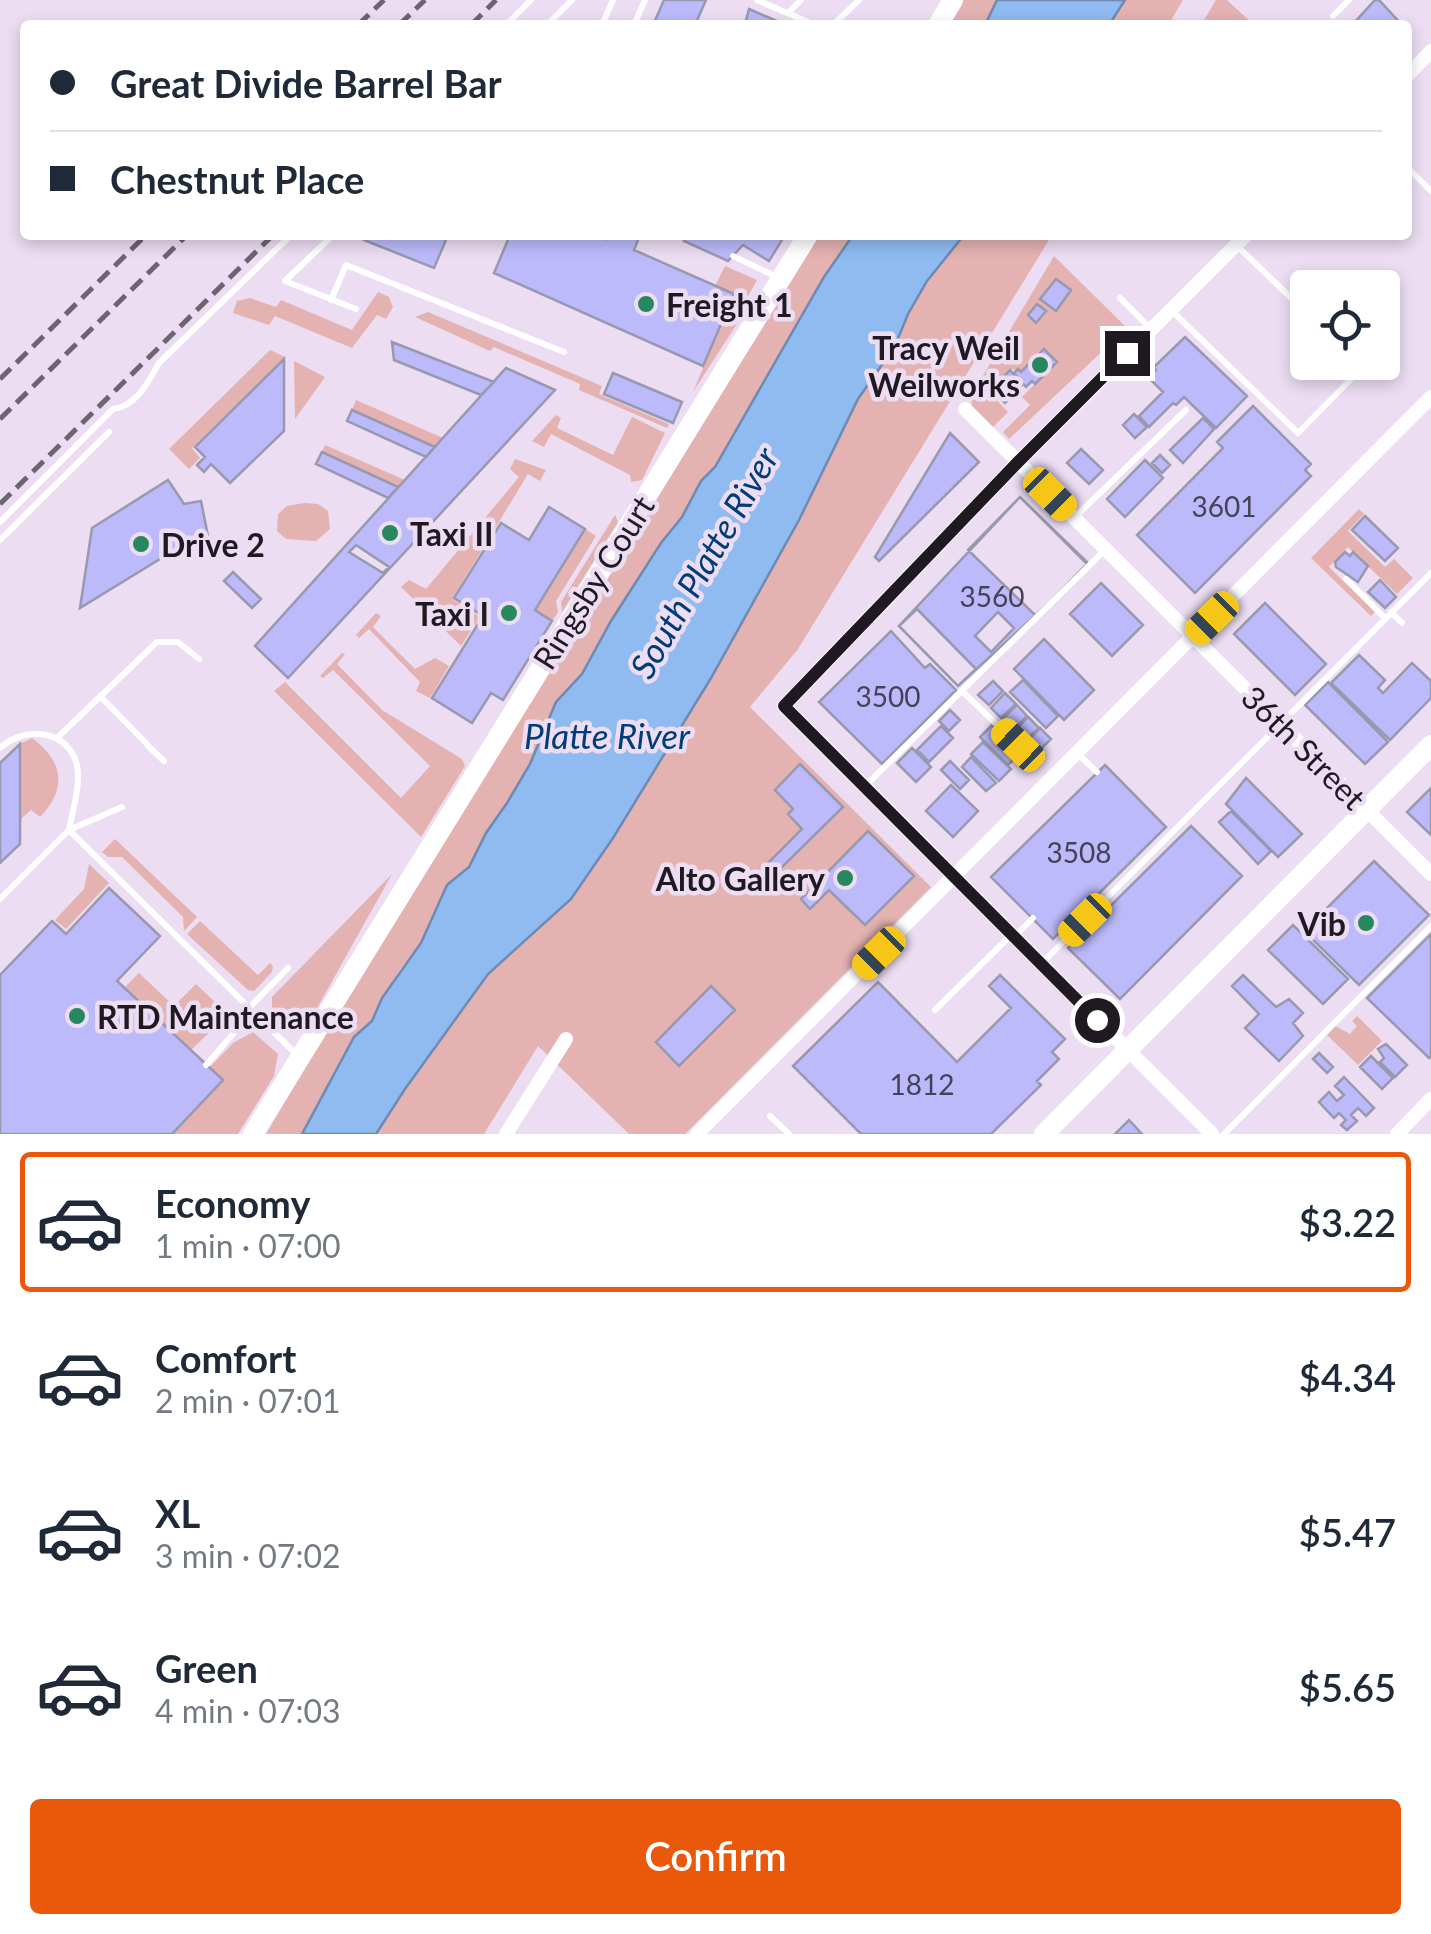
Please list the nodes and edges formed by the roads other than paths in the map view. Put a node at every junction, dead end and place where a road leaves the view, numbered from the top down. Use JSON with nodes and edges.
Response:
{"nodes":[{"id":1,"x":531,"y":0,"type":"edge"},
{"id":2,"x":572,"y":0,"type":"edge"},
{"id":3,"x":757,"y":0,"type":"edge"},
{"id":4,"x":801,"y":0,"type":"edge"},
{"id":5,"x":858,"y":0,"type":"edge"},
{"id":6,"x":1349,"y":0,"type":"edge"},
{"id":7,"x":788,"y":13,"type":"junction"},
{"id":8,"x":1333,"y":16,"type":"dead end"},
{"id":9,"x":511,"y":20,"type":"edge"},
{"id":10,"x":552,"y":20,"type":"edge"},
{"id":11,"x":804,"y":20,"type":"edge"},
{"id":12,"x":839,"y":20,"type":"edge"},
{"id":13,"x":1412,"y":172,"type":"edge"},
{"id":14,"x":1431,"y":191,"type":"edge"},
{"id":15,"x":286,"y":240,"type":"edge"},
{"id":16,"x":328,"y":240,"type":"edge"},
{"id":17,"x":805,"y":240,"type":"edge"},
{"id":18,"x":1241,"y":240,"type":"edge"},
{"id":19,"x":733,"y":256,"type":"dead end"},
{"id":20,"x":780,"y":280,"type":"junction"},
{"id":21,"x":1290,"y":294,"type":"edge"},
{"id":22,"x":1120,"y":298,"type":"dead end"},
{"id":23,"x":331,"y":300,"type":"junction"},
{"id":24,"x":356,"y":309,"type":"dead end"},
{"id":25,"x":1171,"y":310,"type":"junction"},
{"id":26,"x":1151,"y":329,"type":"junction"},
{"id":27,"x":564,"y":352,"type":"dead end"},
{"id":28,"x":1351,"y":380,"type":"edge"},
{"id":29,"x":1431,"y":397,"type":"edge"},
{"id":30,"x":965,"y":409,"type":"dead end"},
{"id":31,"x":1186,"y":410,"type":"dead end"},
{"id":32,"x":109,"y":432,"type":"dead end"},
{"id":33,"x":1018,"y":462,"type":"junction"},
{"id":34,"x":1074,"y":518,"type":"junction"},
{"id":35,"x":0,"y":522,"type":"edge"},
{"id":36,"x":0,"y":540,"type":"edge"},
{"id":37,"x":1106,"y":549,"type":"junction"},
{"id":38,"x":1431,"y":572,"type":"edge"},
{"id":39,"x":1346,"y":579,"type":"dead end"},
{"id":40,"x":1388,"y":615,"type":"junction"},
{"id":41,"x":1402,"y":623,"type":"dead end"},
{"id":42,"x":1194,"y":637,"type":"junction"},
{"id":43,"x":198,"y":659,"type":"dead end"},
{"id":44,"x":962,"y":691,"type":"junction"},
{"id":45,"x":100,"y":696,"type":"junction"},
{"id":46,"x":1280,"y":724,"type":"junction"},
{"id":47,"x":56,"y":738,"type":"junction"},
{"id":48,"x":1018,"y":745,"type":"dead end"},
{"id":49,"x":1431,"y":745,"type":"edge"},
{"id":50,"x":0,"y":748,"type":"edge"},
{"id":51,"x":1078,"y":754,"type":"junction"},
{"id":52,"x":164,"y":761,"type":"dead end"},
{"id":53,"x":1097,"y":772,"type":"dead end"},
{"id":54,"x":864,"y":787,"type":"junction"},
{"id":55,"x":122,"y":807,"type":"dead end"},
{"id":56,"x":1368,"y":810,"type":"junction"},
{"id":57,"x":68,"y":830,"type":"junction"},
{"id":58,"x":1431,"y":874,"type":"edge"},
{"id":59,"x":955,"y":878,"type":"junction"},
{"id":60,"x":0,"y":899,"type":"edge"},
{"id":61,"x":1033,"y":918,"type":"dead end"},
{"id":62,"x":1431,"y":926,"type":"edge"},
{"id":63,"x":1013,"y":935,"type":"junction"},
{"id":64,"x":1042,"y":964,"type":"junction"},
{"id":65,"x":288,"y":968,"type":"dead end"},
{"id":66,"x":251,"y":1010,"type":"junction"},
{"id":67,"x":935,"y":1010,"type":"dead end"},
{"id":68,"x":566,"y":1040,"type":"dead end"},
{"id":69,"x":1128,"y":1050,"type":"junction"},
{"id":70,"x":300,"y":1058,"type":"junction"},
{"id":71,"x":206,"y":1065,"type":"dead end"},
{"id":72,"x":1431,"y":1099,"type":"edge"},
{"id":73,"x":770,"y":1116,"type":"dead end"},
{"id":74,"x":1202,"y":1131,"type":"edge"},
{"id":75,"x":252,"y":1134,"type":"edge"},
{"id":76,"x":506,"y":1134,"type":"edge"},
{"id":77,"x":697,"y":1134,"type":"edge"},
{"id":78,"x":789,"y":1134,"type":"edge"},
{"id":79,"x":1044,"y":1134,"type":"edge"},
{"id":80,"x":1224,"y":1134,"type":"edge"},
{"id":81,"x":1396,"y":1134,"type":"edge"}],
"edges":[{"from":1,"to":9,"type":"lane"},
{"from":2,"to":10,"type":"lane"},
{"from":3,"to":7,"type":"lane"},
{"from":4,"to":7,"type":"lane"},
{"from":5,"to":12,"type":"lane"},
{"from":6,"to":8,"type":"lane"},
{"from":7,"to":11,"type":"lane"},
{"from":13,"to":14,"type":"lane"},
{"from":15,"to":35,"type":"lane"},
{"from":16,"to":23,"type":"lane"},
{"from":17,"to":20,"type":"street","name":"Ringsby Court"},
{"from":18,"to":21,"type":"lane"},
{"from":18,"to":25,"type":"street"},
{"from":19,"to":20,"type":"lane"},
{"from":20,"to":70,"type":"street","name":"Ringsby Court"},
{"from":22,"to":26,"type":"lane"},
{"from":23,"to":24,"type":"lane"},
{"from":23,"to":27,"type":"lane"},
{"from":25,"to":26,"type":"street"},
{"from":25,"to":28,"type":"lane"},
{"from":26,"to":33,"type":"street"},
{"from":29,"to":42,"type":"street"},
{"from":30,"to":33,"type":"street","name":"36th Street"},
{"from":31,"to":34,"type":"lane"},
{"from":32,"to":36,"type":"lane"},
{"from":33,"to":34,"type":"street","name":"36th Street"},
{"from":33,"to":54,"type":"street"},
{"from":34,"to":37,"type":"street","name":"36th Street"},
{"from":37,"to":42,"type":"street","name":"36th Street"},
{"from":37,"to":44,"type":"lane"},
{"from":38,"to":40,"type":"lane"},
{"from":39,"to":40,"type":"lane"},
{"from":40,"to":41,"type":"lane"},
{"from":40,"to":46,"type":"lane"},
{"from":42,"to":46,"type":"street","name":"36th Street"},
{"from":42,"to":51,"type":"street"},
{"from":43,"to":45,"type":"lane"},
{"from":44,"to":48,"type":"lane"},
{"from":44,"to":54,"type":"lane"},
{"from":45,"to":47,"type":"lane"},
{"from":45,"to":52,"type":"lane"},
{"from":46,"to":56,"type":"street","name":"36th Street"},
{"from":46,"to":64,"type":"lane"},
{"from":47,"to":50,"type":"lane"},
{"from":47,"to":57,"type":"lane"},
{"from":49,"to":56,"type":"street"},
{"from":51,"to":53,"type":"lane"},
{"from":51,"to":59,"type":"street"},
{"from":54,"to":59,"type":"street"},
{"from":55,"to":57,"type":"lane"},
{"from":56,"to":58,"type":"street","name":"36th Street"},
{"from":56,"to":69,"type":"street"},
{"from":57,"to":60,"type":"lane"},
{"from":57,"to":66,"type":"lane"},
{"from":59,"to":63,"type":"street"},
{"from":59,"to":77,"type":"street"},
{"from":61,"to":63,"type":"lane"},
{"from":62,"to":80,"type":"lane"},
{"from":63,"to":64,"type":"street"},
{"from":63,"to":67,"type":"lane"},
{"from":64,"to":69,"type":"street"},
{"from":65,"to":66,"type":"lane"},
{"from":66,"to":70,"type":"lane"},
{"from":66,"to":71,"type":"lane"},
{"from":68,"to":76,"type":"street"},
{"from":69,"to":74,"type":"street"},
{"from":69,"to":79,"type":"street"},
{"from":70,"to":75,"type":"street","name":"Ringsby Court"},
{"from":72,"to":81,"type":"street"},
{"from":73,"to":78,"type":"lane"}]}
